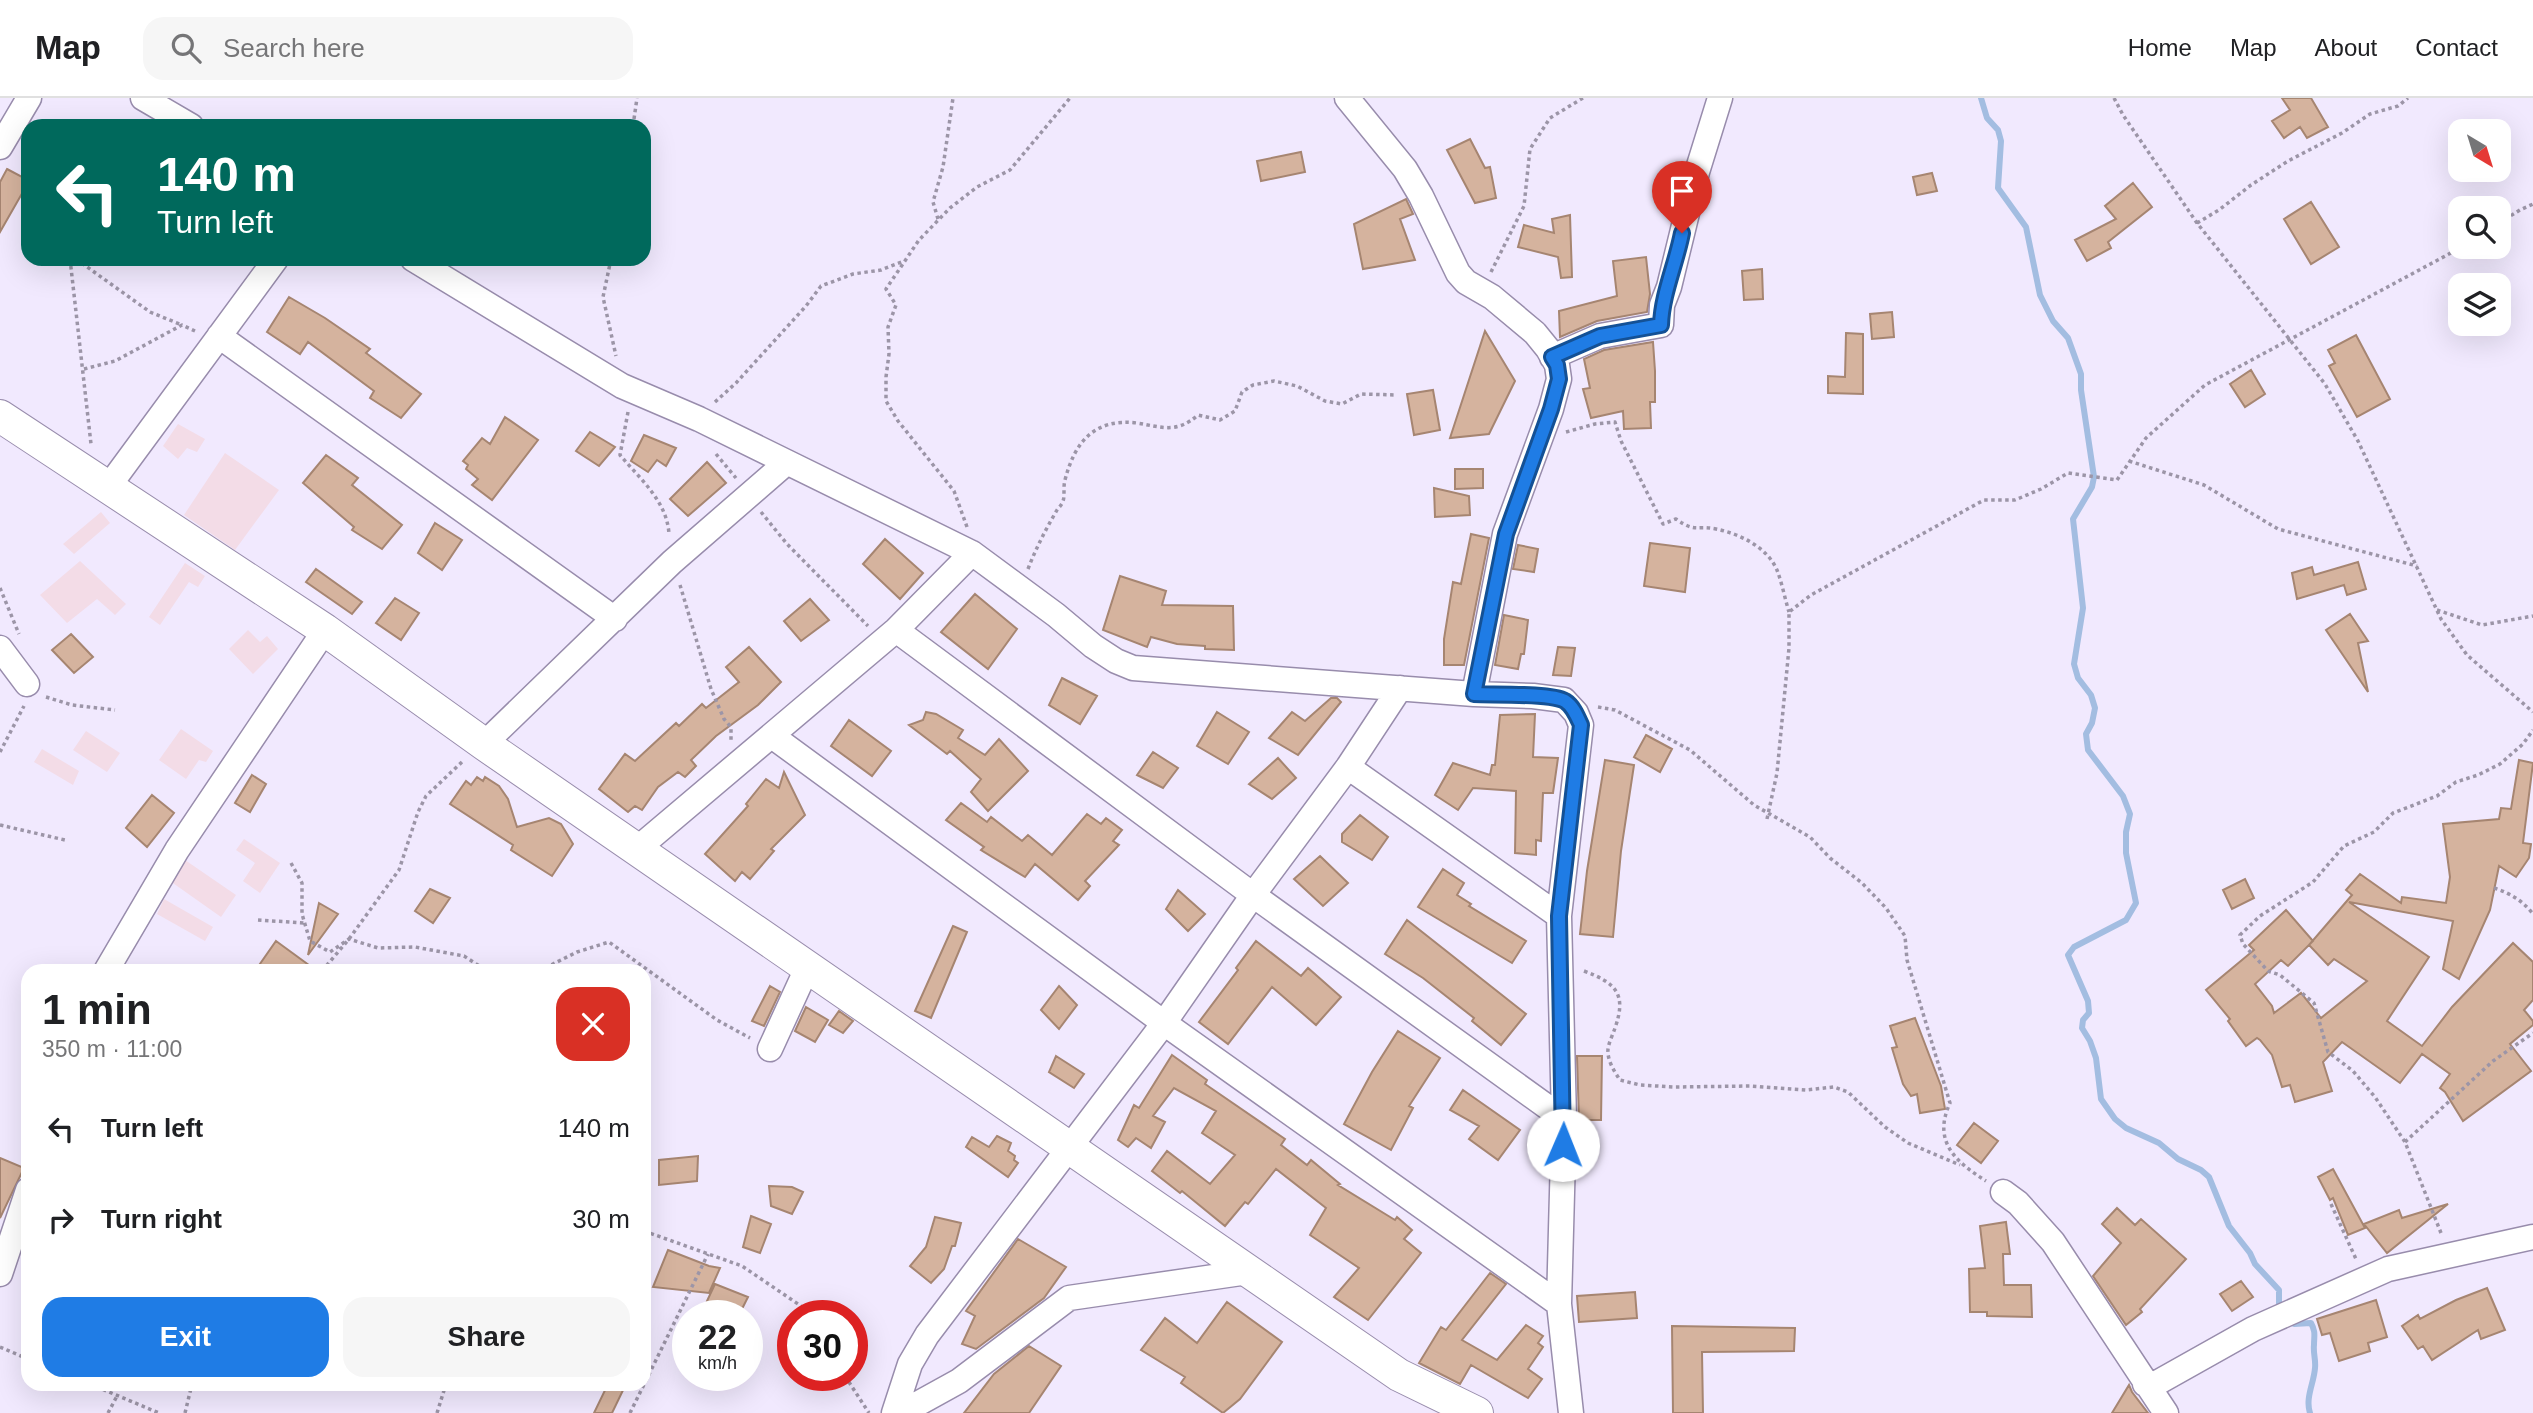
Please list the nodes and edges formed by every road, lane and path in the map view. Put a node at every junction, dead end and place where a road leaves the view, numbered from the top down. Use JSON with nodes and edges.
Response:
{"nodes":[{"id":1,"x":29,"y":98,"type":"edge"},
{"id":2,"x":143,"y":98,"type":"edge"},
{"id":3,"x":636,"y":98,"type":"edge"},
{"id":4,"x":953,"y":98,"type":"edge"},
{"id":5,"x":1070,"y":98,"type":"edge"},
{"id":6,"x":1347,"y":98,"type":"edge"},
{"id":7,"x":1583,"y":98,"type":"edge"},
{"id":8,"x":1720,"y":98,"type":"edge"},
{"id":9,"x":2114,"y":98,"type":"edge"},
{"id":10,"x":2408,"y":98,"type":"edge"},
{"id":11,"x":179,"y":119,"type":"edge"},
{"id":12,"x":634,"y":119,"type":"edge"},
{"id":13,"x":0,"y":147,"type":"edge"},
{"id":14,"x":2533,"y":204,"type":"edge"},
{"id":15,"x":2511,"y":215,"type":"edge"},
{"id":16,"x":938,"y":220,"type":"junction"},
{"id":17,"x":2197,"y":223,"type":"junction"},
{"id":18,"x":2448,"y":255,"type":"edge"},
{"id":19,"x":906,"y":260,"type":"junction"},
{"id":20,"x":71,"y":266,"type":"edge"},
{"id":21,"x":86,"y":266,"type":"edge"},
{"id":22,"x":271,"y":266,"type":"edge"},
{"id":23,"x":425,"y":266,"type":"edge"},
{"id":24,"x":610,"y":266,"type":"edge"},
{"id":25,"x":1492,"y":298,"type":"junction"},
{"id":26,"x":182,"y":326,"type":"junction"},
{"id":27,"x":218,"y":338,"type":"junction"},
{"id":28,"x":2289,"y":340,"type":"junction"},
{"id":29,"x":1552,"y":357,"type":"junction"},
{"id":30,"x":84,"y":369,"type":"junction"},
{"id":31,"x":622,"y":386,"type":"junction"},
{"id":32,"x":1396,"y":395,"type":"dead end"},
{"id":33,"x":0,"y":416,"type":"edge"},
{"id":34,"x":699,"y":419,"type":"junction"},
{"id":35,"x":1541,"y":437,"type":"junction"},
{"id":36,"x":2129,"y":461,"type":"junction"},
{"id":37,"x":786,"y":463,"type":"junction"},
{"id":38,"x":113,"y":480,"type":"junction"},
{"id":39,"x":749,"y":496,"type":"junction"},
{"id":40,"x":972,"y":553,"type":"junction"},
{"id":41,"x":2417,"y":566,"type":"junction"},
{"id":42,"x":1021,"y":589,"type":"junction"},
{"id":43,"x":2437,"y":610,"type":"junction"},
{"id":44,"x":1789,"y":612,"type":"junction"},
{"id":45,"x":2533,"y":616,"type":"edge"},
{"id":46,"x":615,"y":619,"type":"junction"},
{"id":47,"x":324,"y":630,"type":"junction"},
{"id":48,"x":890,"y":635,"type":"junction"},
{"id":49,"x":0,"y":648,"type":"edge"},
{"id":50,"x":31,"y":687,"type":"junction"},
{"id":51,"x":1400,"y":688,"type":"junction"},
{"id":52,"x":1474,"y":694,"type":"junction"},
{"id":53,"x":1571,"y":707,"type":"junction"},
{"id":54,"x":115,"y":710,"type":"dead end"},
{"id":55,"x":2533,"y":712,"type":"edge"},
{"id":56,"x":2533,"y":730,"type":"edge"},
{"id":57,"x":772,"y":736,"type":"junction"},
{"id":58,"x":477,"y":749,"type":"junction"},
{"id":59,"x":0,"y":752,"type":"edge"},
{"id":60,"x":1348,"y":767,"type":"junction"},
{"id":61,"x":1769,"y":813,"type":"junction"},
{"id":62,"x":1767,"y":819,"type":"dead end"},
{"id":63,"x":0,"y":825,"type":"edge"},
{"id":64,"x":65,"y":840,"type":"dead end"},
{"id":65,"x":637,"y":849,"type":"junction"},
{"id":66,"x":291,"y":863,"type":"dead end"},
{"id":67,"x":2494,"y":888,"type":"dead end"},
{"id":68,"x":1253,"y":895,"type":"junction"},
{"id":69,"x":2533,"y":914,"type":"edge"},
{"id":70,"x":1559,"y":916,"type":"junction"},
{"id":71,"x":258,"y":920,"type":"dead end"},
{"id":72,"x":304,"y":923,"type":"junction"},
{"id":73,"x":349,"y":939,"type":"junction"},
{"id":74,"x":110,"y":964,"type":"edge"},
{"id":75,"x":328,"y":964,"type":"edge"},
{"id":76,"x":476,"y":964,"type":"edge"},
{"id":77,"x":552,"y":964,"type":"edge"},
{"id":78,"x":640,"y":964,"type":"edge"},
{"id":79,"x":808,"y":966,"type":"junction"},
{"id":80,"x":1560,"y":966,"type":"junction"},
{"id":81,"x":651,"y":972,"type":"edge"},
{"id":82,"x":1164,"y":1023,"type":"junction"},
{"id":83,"x":2533,"y":1033,"type":"edge"},
{"id":84,"x":770,"y":1049,"type":"joint"},
{"id":85,"x":1564,"y":1119,"type":"junction"},
{"id":86,"x":2405,"y":1142,"type":"junction"},
{"id":87,"x":1068,"y":1147,"type":"junction"},
{"id":88,"x":1962,"y":1166,"type":"junction"},
{"id":89,"x":2003,"y":1192,"type":"joint"},
{"id":90,"x":2331,"y":1204,"type":"dead end"},
{"id":91,"x":21,"y":1211,"type":"edge"},
{"id":92,"x":651,"y":1234,"type":"edge"},
{"id":93,"x":2533,"y":1237,"type":"edge"},
{"id":94,"x":708,"y":1254,"type":"junction"},
{"id":95,"x":2448,"y":1255,"type":"junction"},
{"id":96,"x":1248,"y":1272,"type":"junction"},
{"id":97,"x":0,"y":1274,"type":"edge"},
{"id":98,"x":2371,"y":1277,"type":"junction"},
{"id":99,"x":792,"y":1300,"type":"edge"},
{"id":100,"x":1559,"y":1304,"type":"junction"},
{"id":101,"x":0,"y":1347,"type":"edge"},
{"id":102,"x":21,"y":1356,"type":"edge"},
{"id":103,"x":651,"y":1370,"type":"edge"},
{"id":104,"x":2145,"y":1384,"type":"junction"},
{"id":105,"x":106,"y":1391,"type":"edge"},
{"id":106,"x":190,"y":1391,"type":"edge"},
{"id":107,"x":444,"y":1391,"type":"edge"},
{"id":108,"x":641,"y":1391,"type":"edge"},
{"id":109,"x":855,"y":1391,"type":"edge"},
{"id":110,"x":117,"y":1396,"type":"junction"},
{"id":111,"x":108,"y":1413,"type":"edge"},
{"id":112,"x":159,"y":1413,"type":"edge"},
{"id":113,"x":185,"y":1413,"type":"edge"},
{"id":114,"x":437,"y":1413,"type":"edge"},
{"id":115,"x":630,"y":1413,"type":"edge"},
{"id":116,"x":869,"y":1413,"type":"edge"},
{"id":117,"x":894,"y":1413,"type":"edge"},
{"id":118,"x":901,"y":1413,"type":"edge"},
{"id":119,"x":1477,"y":1413,"type":"edge"},
{"id":120,"x":1571,"y":1413,"type":"edge"},
{"id":121,"x":2166,"y":1413,"type":"edge"}],
"edges":[{"from":1,"to":13,"type":"street"},
{"from":2,"to":11,"type":"street"},
{"from":3,"to":12,"type":"path"},
{"from":4,"to":16,"type":"path"},
{"from":5,"to":16,"type":"path"},
{"from":6,"to":25,"type":"street"},
{"from":7,"to":25,"type":"path"},
{"from":8,"to":29,"type":"street"},
{"from":9,"to":17,"type":"path"},
{"from":10,"to":17,"type":"path"},
{"from":14,"to":15,"type":"path"},
{"from":16,"to":19,"type":"path"},
{"from":17,"to":28,"type":"path"},
{"from":18,"to":28,"type":"path"},
{"from":19,"to":34,"type":"path"},
{"from":19,"to":40,"type":"path"},
{"from":20,"to":30,"type":"path"},
{"from":21,"to":26,"type":"path"},
{"from":22,"to":27,"type":"street"},
{"from":23,"to":31,"type":"street"},
{"from":24,"to":31,"type":"path"},
{"from":25,"to":29,"type":"street"},
{"from":26,"to":27,"type":"path"},
{"from":26,"to":30,"type":"path"},
{"from":27,"to":38,"type":"street"},
{"from":27,"to":46,"type":"street"},
{"from":28,"to":36,"type":"path"},
{"from":28,"to":41,"type":"path"},
{"from":29,"to":35,"type":"street"},
{"from":30,"to":38,"type":"path"},
{"from":31,"to":34,"type":"street"},
{"from":32,"to":42,"type":"path"},
{"from":33,"to":38,"type":"street"},
{"from":34,"to":37,"type":"street"},
{"from":34,"to":39,"type":"path"},
{"from":35,"to":44,"type":"path"},
{"from":35,"to":52,"type":"street"},
{"from":36,"to":41,"type":"path"},
{"from":36,"to":44,"type":"path"},
{"from":37,"to":39,"type":"street"},
{"from":37,"to":40,"type":"street"},
{"from":38,"to":47,"type":"street"},
{"from":39,"to":46,"type":"street"},
{"from":39,"to":48,"type":"path"},
{"from":40,"to":42,"type":"street"},
{"from":40,"to":48,"type":"street"},
{"from":41,"to":43,"type":"path"},
{"from":42,"to":51,"type":"street"},
{"from":43,"to":45,"type":"path"},
{"from":43,"to":55,"type":"path"},
{"from":44,"to":61,"type":"path"},
{"from":46,"to":58,"type":"street"},
{"from":47,"to":58,"type":"street"},
{"from":47,"to":74,"type":"street"},
{"from":48,"to":57,"type":"street"},
{"from":48,"to":68,"type":"street"},
{"from":49,"to":50,"type":"street"},
{"from":50,"to":54,"type":"path"},
{"from":50,"to":59,"type":"path"},
{"from":51,"to":52,"type":"street"},
{"from":51,"to":60,"type":"street"},
{"from":52,"to":53,"type":"street"},
{"from":53,"to":61,"type":"path"},
{"from":53,"to":70,"type":"street"},
{"from":56,"to":86,"type":"path"},
{"from":57,"to":65,"type":"street"},
{"from":57,"to":82,"type":"street"},
{"from":58,"to":65,"type":"street"},
{"from":58,"to":73,"type":"path"},
{"from":60,"to":68,"type":"street"},
{"from":60,"to":70,"type":"street"},
{"from":61,"to":62,"type":"path"},
{"from":61,"to":88,"type":"path"},
{"from":63,"to":64,"type":"path"},
{"from":65,"to":79,"type":"street"},
{"from":66,"to":72,"type":"path"},
{"from":67,"to":69,"type":"path"},
{"from":68,"to":82,"type":"street"},
{"from":68,"to":85,"type":"street"},
{"from":70,"to":80,"type":"street"},
{"from":71,"to":72,"type":"path"},
{"from":72,"to":73,"type":"path"},
{"from":73,"to":75,"type":"path"},
{"from":73,"to":76,"type":"path"},
{"from":77,"to":78,"type":"path"},
{"from":79,"to":84,"type":"street"},
{"from":79,"to":87,"type":"street"},
{"from":80,"to":85,"type":"street"},
{"from":80,"to":88,"type":"path"},
{"from":81,"to":84,"type":"path"},
{"from":82,"to":87,"type":"street"},
{"from":82,"to":100,"type":"street"},
{"from":83,"to":86,"type":"path"},
{"from":85,"to":100,"type":"street"},
{"from":86,"to":95,"type":"path"},
{"from":87,"to":96,"type":"street"},
{"from":87,"to":117,"type":"street"},
{"from":88,"to":89,"type":"path"},
{"from":89,"to":104,"type":"street"},
{"from":90,"to":98,"type":"path"},
{"from":91,"to":97,"type":"street"},
{"from":92,"to":94,"type":"path"},
{"from":93,"to":95,"type":"street"},
{"from":94,"to":99,"type":"path"},
{"from":94,"to":103,"type":"path"},
{"from":95,"to":98,"type":"street"},
{"from":96,"to":118,"type":"street"},
{"from":96,"to":119,"type":"street"},
{"from":98,"to":104,"type":"street"},
{"from":100,"to":120,"type":"street"},
{"from":101,"to":102,"type":"path"},
{"from":104,"to":121,"type":"street"},
{"from":105,"to":110,"type":"path"},
{"from":106,"to":113,"type":"path"},
{"from":107,"to":114,"type":"path"},
{"from":108,"to":115,"type":"path"},
{"from":109,"to":116,"type":"path"},
{"from":110,"to":111,"type":"path"},
{"from":110,"to":112,"type":"path"}]}
